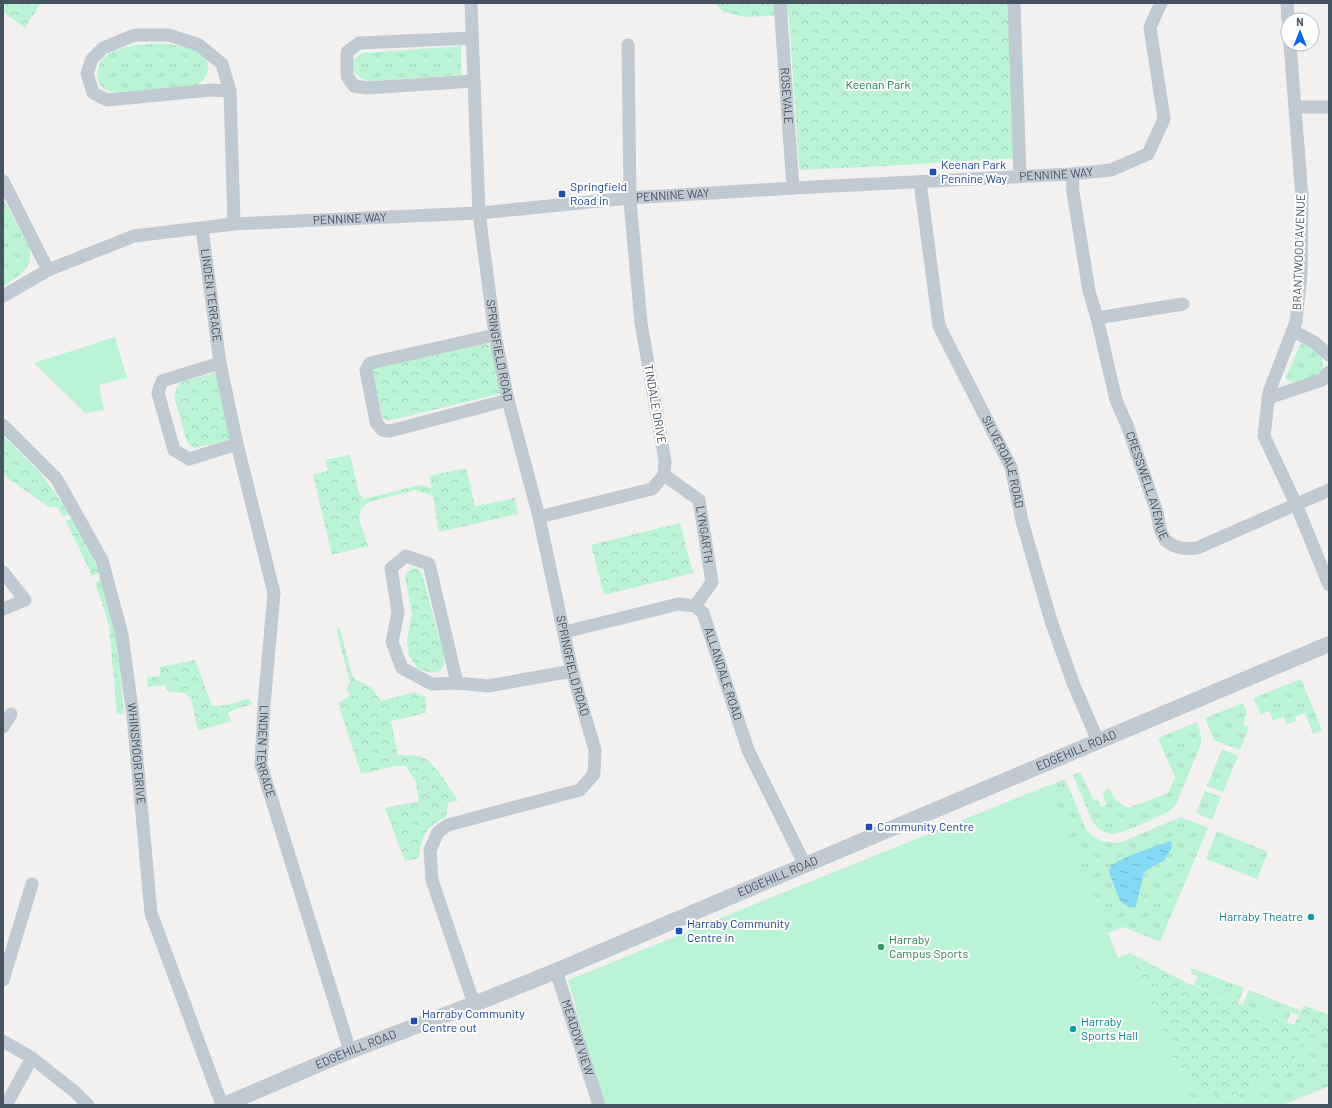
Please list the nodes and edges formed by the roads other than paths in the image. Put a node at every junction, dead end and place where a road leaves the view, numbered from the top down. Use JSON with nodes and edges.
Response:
{"nodes":[{"id":1,"x":471,"y":3,"type":"edge"},
{"id":2,"x":780,"y":3,"type":"edge"},
{"id":3,"x":1014,"y":3,"type":"edge"},
{"id":4,"x":1161,"y":3,"type":"edge"},
{"id":5,"x":472,"y":38,"type":"junction"},
{"id":6,"x":628,"y":45,"type":"dead end"},
{"id":7,"x":1291,"y":52,"type":"edge"},
{"id":8,"x":474,"y":80,"type":"junction"},
{"id":9,"x":230,"y":91,"type":"junction"},
{"id":10,"x":1295,"y":107,"type":"junction"},
{"id":11,"x":1329,"y":107,"type":"edge"},
{"id":12,"x":1072,"y":174,"type":"junction"},
{"id":13,"x":1020,"y":176,"type":"junction"},
{"id":14,"x":3,"y":182,"type":"edge"},
{"id":15,"x":920,"y":182,"type":"junction"},
{"id":16,"x":793,"y":188,"type":"junction"},
{"id":17,"x":630,"y":198,"type":"junction"},
{"id":18,"x":479,"y":213,"type":"junction"},
{"id":19,"x":234,"y":224,"type":"junction"},
{"id":20,"x":202,"y":228,"type":"junction"},
{"id":21,"x":48,"y":270,"type":"junction"},
{"id":22,"x":3,"y":296,"type":"edge"},
{"id":23,"x":1183,"y":304,"type":"dead end"},
{"id":24,"x":1097,"y":318,"type":"junction"},
{"id":25,"x":1293,"y":331,"type":"junction"},
{"id":26,"x":495,"y":335,"type":"junction"},
{"id":27,"x":1329,"y":355,"type":"edge"},
{"id":28,"x":220,"y":363,"type":"junction"},
{"id":29,"x":1329,"y":372,"type":"edge"},
{"id":30,"x":1268,"y":398,"type":"junction"},
{"id":31,"x":508,"y":400,"type":"junction"},
{"id":32,"x":3,"y":425,"type":"edge"},
{"id":33,"x":237,"y":444,"type":"junction"},
{"id":34,"x":664,"y":475,"type":"junction"},
{"id":35,"x":1329,"y":490,"type":"edge"},
{"id":36,"x":1296,"y":504,"type":"junction"},
{"id":37,"x":539,"y":517,"type":"junction"},
{"id":38,"x":3,"y":572,"type":"edge"},
{"id":39,"x":1329,"y":585,"type":"edge"},
{"id":40,"x":695,"y":606,"type":"junction"},
{"id":41,"x":3,"y":609,"type":"edge"},
{"id":42,"x":564,"y":632,"type":"junction"},
{"id":43,"x":1329,"y":644,"type":"edge"},
{"id":44,"x":572,"y":671,"type":"junction"},
{"id":45,"x":457,"y":683,"type":"junction"},
{"id":46,"x":11,"y":714,"type":"dead end"},
{"id":47,"x":3,"y":727,"type":"edge"},
{"id":48,"x":1098,"y":741,"type":"junction"},
{"id":49,"x":805,"y":864,"type":"junction"},
{"id":50,"x":32,"y":884,"type":"dead end"},
{"id":51,"x":556,"y":971,"type":"junction"},
{"id":52,"x":3,"y":980,"type":"edge"},
{"id":53,"x":474,"y":1004,"type":"junction"},
{"id":54,"x":3,"y":1041,"type":"edge"},
{"id":55,"x":350,"y":1051,"type":"junction"},
{"id":56,"x":32,"y":1058,"type":"junction"},
{"id":57,"x":6,"y":1105,"type":"edge"},
{"id":58,"x":88,"y":1105,"type":"edge"},
{"id":59,"x":223,"y":1105,"type":"edge"},
{"id":60,"x":599,"y":1105,"type":"edge"}],
"edges":[{"from":1,"to":5,"type":"street","name":"SPRINGFIELD ROAD"},
{"from":2,"to":16,"type":"street","name":"ROSEVALE"},
{"from":3,"to":13,"type":"street"},
{"from":4,"to":12,"type":"street","name":"PENNINE WAY"},
{"from":5,"to":8,"type":"street","name":"SPRINGFIELD ROAD"},
{"from":5,"to":8,"type":"street"},
{"from":6,"to":17,"type":"street","name":"TINDALE DRIVE"},
{"from":7,"to":10,"type":"street","name":"BRANTWOOD AVENUE"},
{"from":8,"to":18,"type":"street","name":"SPRINGFIELD ROAD"},
{"from":9,"to":9,"type":"street"},
{"from":9,"to":19,"type":"street"},
{"from":10,"to":11,"type":"street"},
{"from":10,"to":25,"type":"street","name":"BRANTWOOD AVENUE"},
{"from":12,"to":13,"type":"street","name":"PENNINE WAY"},
{"from":12,"to":24,"type":"street","name":"CRESSWELL AVENUE"},
{"from":13,"to":15,"type":"street","name":"PENNINE WAY"},
{"from":14,"to":21,"type":"street"},
{"from":15,"to":16,"type":"street","name":"PENNINE WAY"},
{"from":15,"to":48,"type":"street","name":"SILVERDALE ROAD"},
{"from":16,"to":17,"type":"street","name":"PENNINE WAY"},
{"from":17,"to":18,"type":"street","name":"PENNINE WAY"},
{"from":17,"to":34,"type":"street","name":"TINDALE DRIVE"},
{"from":18,"to":19,"type":"street","name":"PENNINE WAY"},
{"from":18,"to":26,"type":"street","name":"SPRINGFIELD ROAD"},
{"from":19,"to":20,"type":"street","name":"PENNINE WAY"},
{"from":20,"to":21,"type":"street","name":"PENNINE WAY"},
{"from":20,"to":28,"type":"street","name":"LINDEN TERRACE"},
{"from":21,"to":22,"type":"street","name":"PENNINE WAY"},
{"from":23,"to":24,"type":"street"},
{"from":24,"to":36,"type":"street","name":"CRESSWELL AVENUE"},
{"from":25,"to":27,"type":"street"},
{"from":25,"to":30,"type":"street","name":"BRANTWOOD AVENUE"},
{"from":26,"to":31,"type":"street","name":"SPRINGFIELD ROAD"},
{"from":26,"to":31,"type":"street"},
{"from":28,"to":33,"type":"street","name":"LINDEN TERRACE"},
{"from":28,"to":33,"type":"street"},
{"from":29,"to":30,"type":"street"},
{"from":30,"to":36,"type":"street","name":"BRANTWOOD AVENUE"},
{"from":31,"to":37,"type":"street","name":"SPRINGFIELD ROAD"},
{"from":32,"to":59,"type":"street","name":"WHINSMOOR DRIVE"},
{"from":33,"to":55,"type":"street","name":"LINDEN TERRACE"},
{"from":34,"to":37,"type":"street"},
{"from":34,"to":40,"type":"street","name":"LYNGARTH"},
{"from":35,"to":36,"type":"street","name":"CRESSWELL AVENUE"},
{"from":36,"to":39,"type":"street","name":"BRANTWOOD AVENUE"},
{"from":37,"to":42,"type":"street","name":"SPRINGFIELD ROAD"},
{"from":38,"to":41,"type":"street"},
{"from":40,"to":42,"type":"street"},
{"from":40,"to":49,"type":"street","name":"ALLANDALE ROAD"},
{"from":42,"to":44,"type":"street","name":"SPRINGFIELD ROAD"},
{"from":43,"to":48,"type":"street","name":"EDGEHILL ROAD"},
{"from":44,"to":45,"type":"street"},
{"from":44,"to":53,"type":"street","name":"SPRINGFIELD ROAD"},
{"from":45,"to":45,"type":"street"},
{"from":46,"to":47,"type":"street"},
{"from":48,"to":49,"type":"street","name":"EDGEHILL ROAD"},
{"from":49,"to":51,"type":"street","name":"EDGEHILL ROAD"},
{"from":50,"to":52,"type":"street"},
{"from":51,"to":53,"type":"street","name":"EDGEHILL ROAD"},
{"from":51,"to":60,"type":"street","name":"MEADOW VIEW"},
{"from":53,"to":55,"type":"street","name":"EDGEHILL ROAD"},
{"from":54,"to":56,"type":"street"},
{"from":55,"to":59,"type":"street","name":"EDGEHILL ROAD"},
{"from":56,"to":57,"type":"street"},
{"from":56,"to":58,"type":"street"}]}
